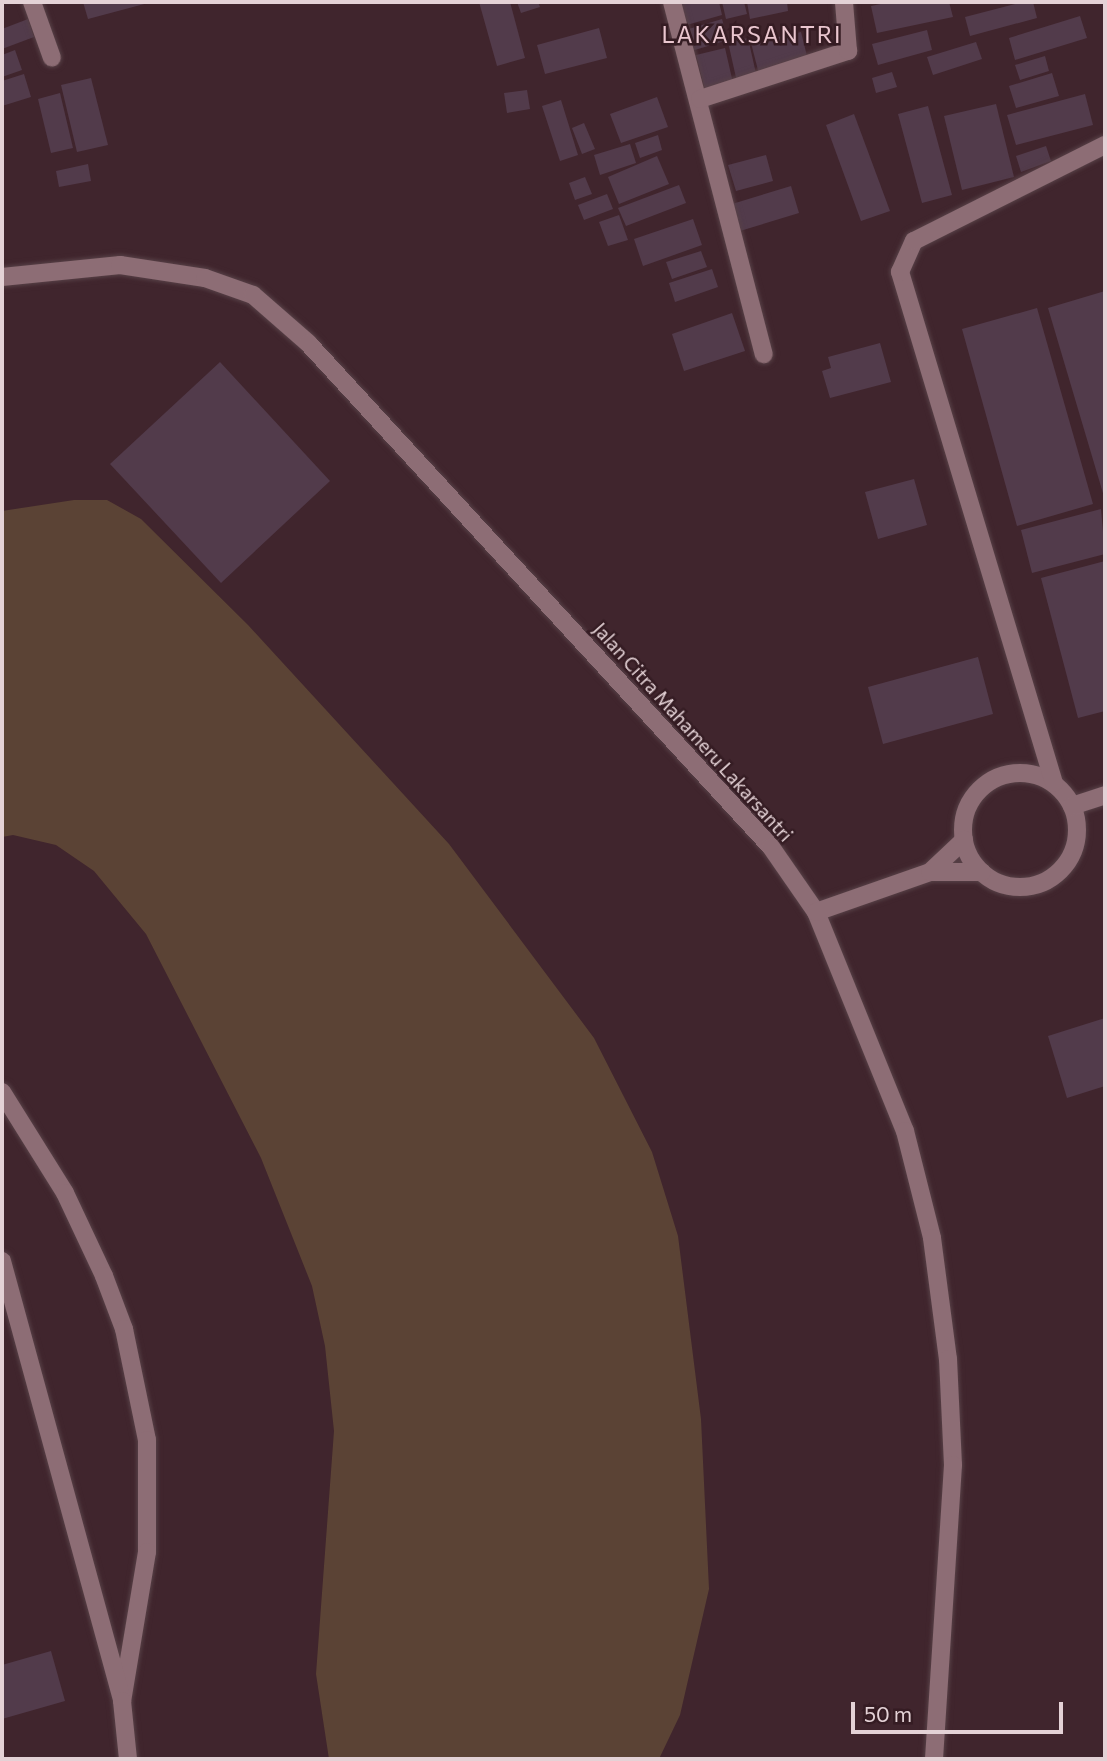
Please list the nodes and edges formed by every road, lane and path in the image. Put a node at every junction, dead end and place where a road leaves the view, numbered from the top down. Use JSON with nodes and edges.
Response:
{"nodes":[{"id":1,"x":32,"y":2,"type":"edge"},
{"id":2,"x":672,"y":2,"type":"edge"},
{"id":3,"x":844,"y":2,"type":"edge"},
{"id":4,"x":52,"y":58,"type":"dead end"},
{"id":5,"x":700,"y":99,"type":"junction"},
{"id":6,"x":1105,"y":145,"type":"edge"},
{"id":7,"x":2,"y":276,"type":"edge"},
{"id":8,"x":764,"y":354,"type":"dead end"},
{"id":9,"x":1054,"y":783,"type":"junction"},
{"id":10,"x":1105,"y":795,"type":"edge"},
{"id":11,"x":1072,"y":806,"type":"junction"},
{"id":12,"x":964,"y":840,"type":"junction"},
{"id":13,"x":930,"y":872,"type":"junction"},
{"id":14,"x":982,"y":872,"type":"junction"},
{"id":15,"x":816,"y":912,"type":"junction"},
{"id":16,"x":2,"y":1092,"type":"edge"},
{"id":17,"x":2,"y":1261,"type":"edge"},
{"id":18,"x":122,"y":1701,"type":"junction"},
{"id":19,"x":128,"y":1759,"type":"edge"},
{"id":20,"x":934,"y":1759,"type":"edge"}],
"edges":[{"from":1,"to":4,"type":"street"},
{"from":2,"to":5,"type":"street"},
{"from":3,"to":5,"type":"street"},
{"from":5,"to":8,"type":"street"},
{"from":6,"to":9,"type":"street"},
{"from":7,"to":15,"type":"street","name":"Jalan Citra Mahameru Lakarsantri"},
{"from":9,"to":11,"type":"street"},
{"from":9,"to":12,"type":"street"},
{"from":10,"to":11,"type":"street"},
{"from":11,"to":14,"type":"street"},
{"from":12,"to":13,"type":"street"},
{"from":12,"to":14,"type":"street"},
{"from":13,"to":14,"type":"street"},
{"from":13,"to":15,"type":"street"},
{"from":15,"to":20,"type":"street","name":"Jalan Citra Mahameru Lakarsantri"},
{"from":16,"to":18,"type":"street"},
{"from":17,"to":18,"type":"street"},
{"from":18,"to":19,"type":"street"}]}
